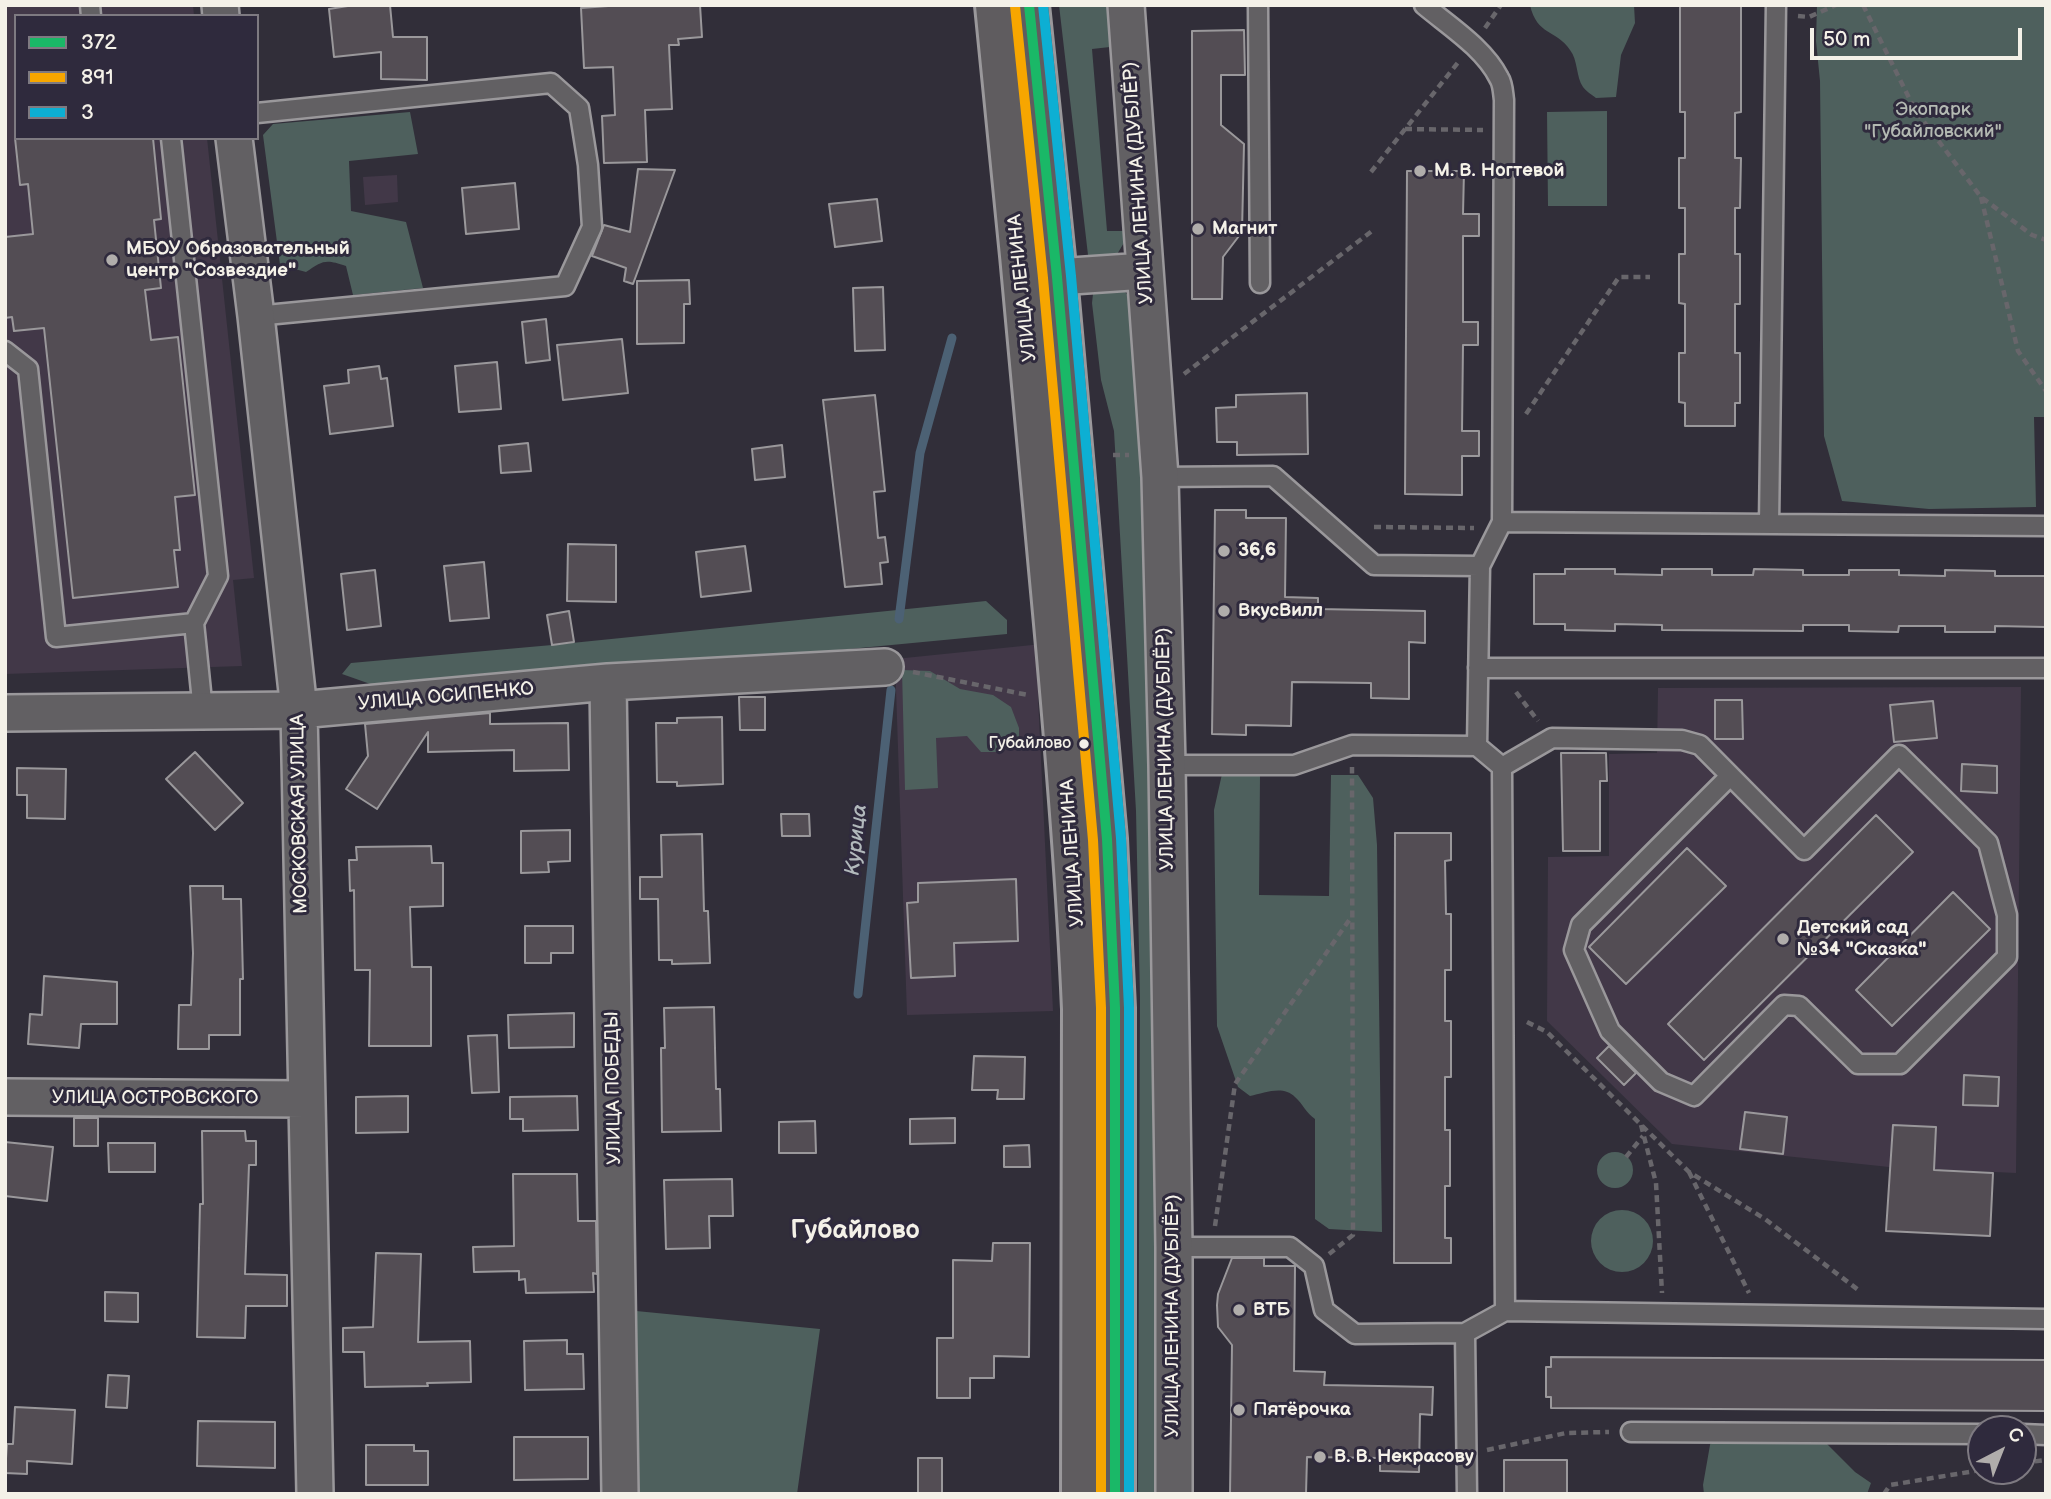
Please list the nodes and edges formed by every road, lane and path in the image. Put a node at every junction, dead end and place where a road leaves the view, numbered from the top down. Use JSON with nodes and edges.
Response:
{"nodes":[{"id":1,"x":995,"y":5,"type":"edge"},
{"id":2,"x":1029,"y":5,"type":"edge"},
{"id":3,"x":1126,"y":5,"type":"edge"},
{"id":4,"x":1258,"y":5,"type":"edge"},
{"id":5,"x":1424,"y":5,"type":"edge"},
{"id":6,"x":1501,"y":5,"type":"edge"},
{"id":7,"x":1836,"y":5,"type":"edge"},
{"id":8,"x":1863,"y":5,"type":"edge"},
{"id":9,"x":1776,"y":10,"type":"edge"},
{"id":10,"x":1473,"y":46,"type":"junction"},
{"id":11,"x":259,"y":113,"type":"edge"},
{"id":12,"x":1404,"y":129,"type":"junction"},
{"id":13,"x":1504,"y":130,"type":"junction"},
{"id":14,"x":171,"y":140,"type":"edge"},
{"id":15,"x":234,"y":140,"type":"edge"},
{"id":16,"x":1371,"y":172,"type":"dead end"},
{"id":17,"x":1981,"y":197,"type":"junction"},
{"id":18,"x":1372,"y":231,"type":"dead end"},
{"id":19,"x":2046,"y":240,"type":"edge"},
{"id":20,"x":1145,"y":271,"type":"junction"},
{"id":21,"x":1057,"y":277,"type":"junction"},
{"id":22,"x":1650,"y":278,"type":"dead end"},
{"id":23,"x":1260,"y":283,"type":"dead end"},
{"id":24,"x":256,"y":316,"type":"junction"},
{"id":25,"x":5,"y":351,"type":"edge"},
{"id":26,"x":1175,"y":381,"type":"dead end"},
{"id":27,"x":2046,"y":391,"type":"edge"},
{"id":28,"x":1502,"y":417,"type":"junction"},
{"id":29,"x":1160,"y":477,"type":"junction"},
{"id":30,"x":1502,"y":522,"type":"junction"},
{"id":31,"x":1769,"y":524,"type":"junction"},
{"id":32,"x":2046,"y":526,"type":"edge"},
{"id":33,"x":1374,"y":527,"type":"dead end"},
{"id":34,"x":1480,"y":566,"type":"junction"},
{"id":35,"x":194,"y":623,"type":"junction"},
{"id":36,"x":885,"y":667,"type":"joint"},
{"id":37,"x":1478,"y":668,"type":"junction"},
{"id":38,"x":1497,"y":668,"type":"junction"},
{"id":39,"x":2046,"y":668,"type":"edge"},
{"id":40,"x":608,"y":682,"type":"junction"},
{"id":41,"x":1029,"y":695,"type":"dead end"},
{"id":42,"x":299,"y":710,"type":"junction"},
{"id":43,"x":203,"y":711,"type":"junction"},
{"id":44,"x":5,"y":713,"type":"edge"},
{"id":45,"x":1552,"y":738,"type":"junction"},
{"id":46,"x":1352,"y":745,"type":"junction"},
{"id":47,"x":1477,"y":746,"type":"junction"},
{"id":48,"x":1167,"y":765,"type":"junction"},
{"id":49,"x":1502,"y":767,"type":"junction"},
{"id":50,"x":1730,"y":776,"type":"junction"},
{"id":51,"x":1353,"y":915,"type":"junction"},
{"id":52,"x":1527,"y":1022,"type":"dead end"},
{"id":53,"x":5,"y":1097,"type":"edge"},
{"id":54,"x":306,"y":1099,"type":"junction"},
{"id":55,"x":1641,"y":1125,"type":"junction"},
{"id":56,"x":1644,"y":1135,"type":"junction"},
{"id":57,"x":1626,"y":1157,"type":"dead end"},
{"id":58,"x":1689,"y":1171,"type":"junction"},
{"id":59,"x":1174,"y":1247,"type":"junction"},
{"id":60,"x":1212,"y":1248,"type":"junction"},
{"id":61,"x":1314,"y":1266,"type":"junction"},
{"id":62,"x":1504,"y":1311,"type":"junction"},
{"id":63,"x":1663,"y":1314,"type":"junction"},
{"id":64,"x":1759,"y":1315,"type":"junction"},
{"id":65,"x":1892,"y":1317,"type":"junction"},
{"id":66,"x":2046,"y":1319,"type":"edge"},
{"id":67,"x":1465,"y":1333,"type":"junction"},
{"id":68,"x":1631,"y":1432,"type":"joint"},
{"id":69,"x":1967,"y":1434,"type":"edge"},
{"id":70,"x":1467,"y":1451,"type":"junction"},
{"id":71,"x":1967,"y":1472,"type":"edge"},
{"id":72,"x":316,"y":1494,"type":"edge"},
{"id":73,"x":620,"y":1494,"type":"edge"},
{"id":74,"x":1081,"y":1494,"type":"edge"},
{"id":75,"x":1115,"y":1494,"type":"edge"},
{"id":76,"x":1174,"y":1494,"type":"edge"},
{"id":77,"x":1467,"y":1494,"type":"edge"},
{"id":78,"x":1884,"y":1494,"type":"edge"}],
"edges":[{"from":1,"to":74,"type":"main road","name":"УЛИЦА ЛЕНИНА"},
{"from":2,"to":21,"type":"main road","name":"УЛИЦА ЛЕНИНА"},
{"from":3,"to":20,"type":"street","name":"УЛИЦА ЛЕНИНА (ДУБЛЁР)"},
{"from":4,"to":23,"type":"lane"},
{"from":5,"to":10,"type":"lane"},
{"from":6,"to":10,"type":"path"},
{"from":7,"to":9,"type":"path"},
{"from":8,"to":17,"type":"path"},
{"from":9,"to":31,"type":"lane"},
{"from":10,"to":12,"type":"path"},
{"from":10,"to":13,"type":"lane"},
{"from":11,"to":24,"type":"lane"},
{"from":12,"to":13,"type":"path"},
{"from":12,"to":16,"type":"path"},
{"from":13,"to":28,"type":"lane"},
{"from":14,"to":35,"type":"lane"},
{"from":15,"to":24,"type":"street","name":"МОСКОВСКАЯ УЛИЦА"},
{"from":17,"to":19,"type":"path"},
{"from":17,"to":27,"type":"path"},
{"from":18,"to":26,"type":"path"},
{"from":20,"to":21,"type":"street"},
{"from":20,"to":29,"type":"street","name":"УЛИЦА ЛЕНИНА (ДУБЛЁР)"},
{"from":21,"to":75,"type":"main road","name":"УЛИЦА ЛЕНИНА"},
{"from":22,"to":28,"type":"path"},
{"from":24,"to":42,"type":"street","name":"МОСКОВСКАЯ УЛИЦА"},
{"from":25,"to":35,"type":"lane"},
{"from":28,"to":30,"type":"lane"},
{"from":29,"to":34,"type":"lane"},
{"from":29,"to":48,"type":"street","name":"УЛИЦА ЛЕНИНА (ДУБЛЁР)"},
{"from":30,"to":31,"type":"lane"},
{"from":30,"to":33,"type":"path"},
{"from":30,"to":34,"type":"lane"},
{"from":31,"to":32,"type":"lane"},
{"from":34,"to":37,"type":"lane"},
{"from":35,"to":43,"type":"lane"},
{"from":36,"to":40,"type":"street","name":"УЛИЦА ОСИПЕНКО"},
{"from":36,"to":41,"type":"path"},
{"from":37,"to":38,"type":"lane"},
{"from":37,"to":47,"type":"lane"},
{"from":38,"to":39,"type":"lane"},
{"from":38,"to":45,"type":"path"},
{"from":40,"to":42,"type":"street","name":"УЛИЦА ОСИПЕНКО"},
{"from":40,"to":73,"type":"street","name":"УЛИЦА ПОБЕДЫ"},
{"from":42,"to":43,"type":"street","name":"УЛИЦА ОСИПЕНКО"},
{"from":42,"to":54,"type":"street","name":"МОСКОВСКАЯ УЛИЦА"},
{"from":43,"to":44,"type":"street","name":"УЛИЦА ОСИПЕНКО"},
{"from":45,"to":49,"type":"lane"},
{"from":45,"to":50,"type":"lane"},
{"from":46,"to":47,"type":"lane"},
{"from":46,"to":48,"type":"lane"},
{"from":46,"to":51,"type":"path"},
{"from":47,"to":49,"type":"lane"},
{"from":48,"to":59,"type":"street","name":"УЛИЦА ЛЕНИНА (ДУБЛЁР)"},
{"from":49,"to":62,"type":"lane"},
{"from":50,"to":50,"type":"lane"},
{"from":51,"to":60,"type":"path"},
{"from":51,"to":61,"type":"path"},
{"from":52,"to":55,"type":"path"},
{"from":53,"to":54,"type":"street","name":"УЛИЦА ОСТРОВСКОГО"},
{"from":54,"to":72,"type":"street","name":"МОСКОВСКАЯ УЛИЦА"},
{"from":55,"to":56,"type":"path"},
{"from":55,"to":58,"type":"path"},
{"from":56,"to":57,"type":"path"},
{"from":56,"to":63,"type":"path"},
{"from":58,"to":64,"type":"path"},
{"from":58,"to":65,"type":"path"},
{"from":59,"to":60,"type":"lane"},
{"from":59,"to":76,"type":"street","name":"УЛИЦА ЛЕНИНА (ДУБЛЁР)"},
{"from":60,"to":61,"type":"lane"},
{"from":61,"to":67,"type":"lane"},
{"from":62,"to":63,"type":"lane"},
{"from":62,"to":67,"type":"lane"},
{"from":63,"to":64,"type":"lane"},
{"from":64,"to":65,"type":"lane"},
{"from":65,"to":66,"type":"lane"},
{"from":67,"to":70,"type":"lane"},
{"from":68,"to":69,"type":"lane"},
{"from":68,"to":70,"type":"path"},
{"from":70,"to":77,"type":"lane"},
{"from":71,"to":78,"type":"path"}]}
